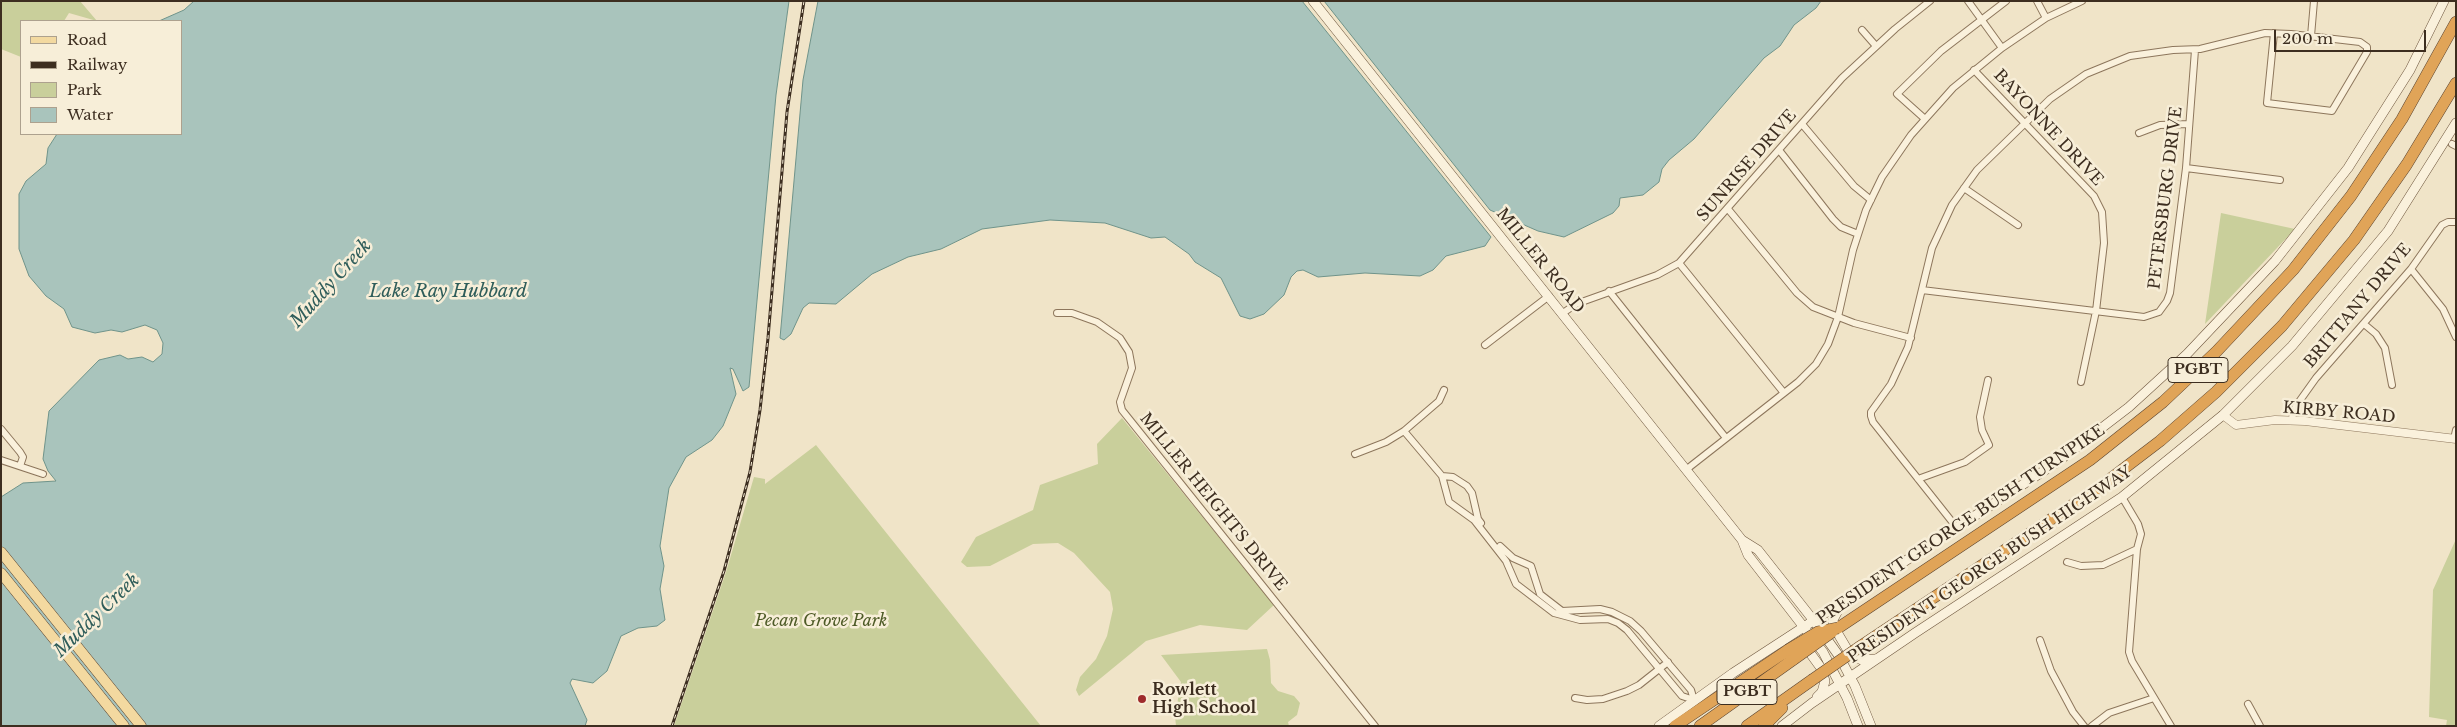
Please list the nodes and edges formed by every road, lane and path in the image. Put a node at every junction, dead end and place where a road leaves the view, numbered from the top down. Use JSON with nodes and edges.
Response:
{"nodes":[{"id":1,"x":1314,"y":1,"type":"edge"},
{"id":2,"x":1968,"y":1,"type":"edge"},
{"id":3,"x":2006,"y":1,"type":"edge"},
{"id":4,"x":2037,"y":1,"type":"edge"},
{"id":5,"x":2082,"y":1,"type":"edge"},
{"id":6,"x":2314,"y":1,"type":"edge"},
{"id":7,"x":2444,"y":1,"type":"edge"},
{"id":8,"x":1928,"y":2,"type":"edge"},
{"id":9,"x":2046,"y":18,"type":"junction"},
{"id":10,"x":1982,"y":20,"type":"junction"},
{"id":11,"x":2456,"y":22,"type":"edge"},
{"id":12,"x":1862,"y":30,"type":"dead end"},
{"id":13,"x":2274,"y":33,"type":"junction"},
{"id":14,"x":2310,"y":36,"type":"junction"},
{"id":15,"x":1876,"y":46,"type":"junction"},
{"id":16,"x":2002,"y":48,"type":"junction"},
{"id":17,"x":2196,"y":50,"type":"junction"},
{"id":18,"x":1974,"y":70,"type":"junction"},
{"id":19,"x":2456,"y":83,"type":"edge"},
{"id":20,"x":1925,"y":119,"type":"junction"},
{"id":21,"x":2456,"y":122,"type":"edge"},
{"id":22,"x":2025,"y":123,"type":"junction"},
{"id":23,"x":1802,"y":124,"type":"junction"},
{"id":24,"x":2189,"y":124,"type":"junction"},
{"id":25,"x":2139,"y":133,"type":"dead end"},
{"id":26,"x":1779,"y":150,"type":"junction"},
{"id":27,"x":2186,"y":168,"type":"junction"},
{"id":28,"x":2280,"y":180,"type":"dead end"},
{"id":29,"x":1964,"y":188,"type":"junction"},
{"id":30,"x":1871,"y":200,"type":"junction"},
{"id":31,"x":1728,"y":208,"type":"junction"},
{"id":32,"x":2456,"y":222,"type":"edge"},
{"id":33,"x":2018,"y":225,"type":"dead end"},
{"id":34,"x":1858,"y":234,"type":"junction"},
{"id":35,"x":1679,"y":263,"type":"junction"},
{"id":36,"x":2411,"y":269,"type":"junction"},
{"id":37,"x":1922,"y":290,"type":"junction"},
{"id":38,"x":1610,"y":291,"type":"junction"},
{"id":39,"x":1549,"y":296,"type":"junction"},
{"id":40,"x":2096,"y":311,"type":"junction"},
{"id":41,"x":1057,"y":313,"type":"dead end"},
{"id":42,"x":1563,"y":313,"type":"junction"},
{"id":43,"x":1838,"y":317,"type":"junction"},
{"id":44,"x":2364,"y":324,"type":"junction"},
{"id":45,"x":2456,"y":337,"type":"edge"},
{"id":46,"x":1911,"y":338,"type":"junction"},
{"id":47,"x":1486,"y":345,"type":"dead end"},
{"id":48,"x":1988,"y":380,"type":"dead end"},
{"id":49,"x":2081,"y":382,"type":"dead end"},
{"id":50,"x":2392,"y":385,"type":"dead end"},
{"id":51,"x":1444,"y":390,"type":"dead end"},
{"id":52,"x":1784,"y":393,"type":"junction"},
{"id":53,"x":2223,"y":415,"type":"junction"},
{"id":54,"x":2291,"y":420,"type":"junction"},
{"id":55,"x":1,"y":428,"type":"edge"},
{"id":56,"x":2456,"y":430,"type":"edge"},
{"id":57,"x":1404,"y":431,"type":"junction"},
{"id":58,"x":1726,"y":438,"type":"junction"},
{"id":59,"x":2455,"y":439,"type":"edge"},
{"id":60,"x":1356,"y":454,"type":"dead end"},
{"id":61,"x":1,"y":460,"type":"edge"},
{"id":62,"x":20,"y":466,"type":"junction"},
{"id":63,"x":1687,"y":469,"type":"junction"},
{"id":64,"x":43,"y":474,"type":"dead end"},
{"id":65,"x":1442,"y":476,"type":"junction"},
{"id":66,"x":1918,"y":480,"type":"junction"},
{"id":67,"x":2125,"y":501,"type":"junction"},
{"id":68,"x":1957,"y":528,"type":"junction"},
{"id":69,"x":1492,"y":540,"type":"junction"},
{"id":70,"x":1742,"y":540,"type":"junction"},
{"id":71,"x":2137,"y":549,"type":"junction"},
{"id":72,"x":1,"y":552,"type":"edge"},
{"id":73,"x":2067,"y":562,"type":"dead end"},
{"id":74,"x":1,"y":573,"type":"edge"},
{"id":75,"x":1843,"y":603,"type":"junction"},
{"id":76,"x":1568,"y":615,"type":"junction"},
{"id":77,"x":1814,"y":621,"type":"junction"},
{"id":78,"x":1805,"y":627,"type":"junction"},
{"id":79,"x":2040,"y":640,"type":"dead end"},
{"id":80,"x":1787,"y":651,"type":"junction"},
{"id":81,"x":1878,"y":659,"type":"junction"},
{"id":82,"x":1668,"y":662,"type":"junction"},
{"id":83,"x":1660,"y":669,"type":"junction"},
{"id":84,"x":1850,"y":677,"type":"junction"},
{"id":85,"x":1812,"y":680,"type":"junction"},
{"id":86,"x":1840,"y":684,"type":"junction"},
{"id":87,"x":1575,"y":698,"type":"dead end"},
{"id":88,"x":2154,"y":698,"type":"junction"},
{"id":89,"x":1694,"y":700,"type":"junction"},
{"id":90,"x":1812,"y":703,"type":"junction"},
{"id":91,"x":2248,"y":704,"type":"dead end"},
{"id":92,"x":124,"y":726,"type":"edge"},
{"id":93,"x":141,"y":726,"type":"edge"},
{"id":94,"x":1376,"y":726,"type":"edge"},
{"id":95,"x":1659,"y":726,"type":"edge"},
{"id":96,"x":1675,"y":726,"type":"edge"},
{"id":97,"x":1700,"y":726,"type":"edge"},
{"id":98,"x":1747,"y":726,"type":"edge"},
{"id":99,"x":1764,"y":726,"type":"edge"},
{"id":100,"x":1782,"y":726,"type":"edge"},
{"id":101,"x":1858,"y":726,"type":"edge"},
{"id":102,"x":1871,"y":726,"type":"edge"},
{"id":103,"x":2084,"y":726,"type":"edge"},
{"id":104,"x":2092,"y":726,"type":"edge"},
{"id":105,"x":2171,"y":726,"type":"edge"},
{"id":106,"x":2260,"y":726,"type":"edge"}],
"edges":[{"from":1,"to":39,"type":"main road","name":"MILLER ROAD"},
{"from":2,"to":10,"type":"street"},
{"from":3,"to":10,"type":"street"},
{"from":4,"to":9,"type":"street"},
{"from":5,"to":9,"type":"street"},
{"from":6,"to":14,"type":"street"},
{"from":7,"to":68,"type":"main road"},
{"from":8,"to":15,"type":"street","name":"SUNRISE DRIVE"},
{"from":9,"to":16,"type":"street"},
{"from":10,"to":16,"type":"street"},
{"from":10,"to":20,"type":"street"},
{"from":11,"to":80,"type":"highway","name":"PRESIDENT GEORGE BUSH TURNPIKE","number":"PGBT","bridge":true},
{"from":12,"to":15,"type":"street"},
{"from":13,"to":14,"type":"street"},
{"from":13,"to":14,"type":"street"},
{"from":13,"to":17,"type":"street"},
{"from":15,"to":23,"type":"street","name":"SUNRISE DRIVE"},
{"from":16,"to":18,"type":"street"},
{"from":17,"to":22,"type":"street"},
{"from":17,"to":24,"type":"street","name":"PETERSBURG DRIVE"},
{"from":18,"to":20,"type":"street"},
{"from":18,"to":22,"type":"street","name":"BAYONNE DRIVE"},
{"from":19,"to":85,"type":"highway","number":"PGBT","bridge":true},
{"from":20,"to":30,"type":"street"},
{"from":21,"to":53,"type":"main road","name":"PRESIDENT GEORGE BUSH HIGHWAY"},
{"from":22,"to":29,"type":"street"},
{"from":22,"to":40,"type":"street","name":"BAYONNE DRIVE"},
{"from":23,"to":26,"type":"street","name":"SUNRISE DRIVE"},
{"from":23,"to":30,"type":"street"},
{"from":24,"to":25,"type":"street"},
{"from":24,"to":27,"type":"street","name":"PETERSBURG DRIVE"},
{"from":26,"to":31,"type":"street","name":"SUNRISE DRIVE"},
{"from":26,"to":34,"type":"street"},
{"from":27,"to":28,"type":"street"},
{"from":27,"to":40,"type":"street","name":"PETERSBURG DRIVE"},
{"from":29,"to":33,"type":"street"},
{"from":29,"to":37,"type":"street"},
{"from":30,"to":34,"type":"street"},
{"from":31,"to":35,"type":"street","name":"SUNRISE DRIVE"},
{"from":31,"to":43,"type":"street"},
{"from":32,"to":36,"type":"street","name":"BRITTANY DRIVE"},
{"from":34,"to":43,"type":"street"},
{"from":35,"to":38,"type":"street","name":"SUNRISE DRIVE"},
{"from":35,"to":52,"type":"street"},
{"from":36,"to":44,"type":"street","name":"BRITTANY DRIVE"},
{"from":36,"to":45,"type":"street"},
{"from":37,"to":40,"type":"street","name":"PETERSBURG DRIVE"},
{"from":37,"to":46,"type":"street"},
{"from":38,"to":42,"type":"street","name":"SUNRISE DRIVE"},
{"from":38,"to":58,"type":"street"},
{"from":39,"to":42,"type":"main road","name":"MILLER ROAD"},
{"from":39,"to":47,"type":"street"},
{"from":40,"to":49,"type":"street","name":"BAYONNE DRIVE"},
{"from":41,"to":94,"type":"street","name":"MILLER HEIGHTS DRIVE"},
{"from":42,"to":63,"type":"main road","name":"MILLER ROAD"},
{"from":43,"to":46,"type":"street"},
{"from":43,"to":52,"type":"street"},
{"from":44,"to":50,"type":"street"},
{"from":44,"to":54,"type":"street","name":"BRITTANY DRIVE"},
{"from":46,"to":66,"type":"street"},
{"from":48,"to":66,"type":"street"},
{"from":51,"to":57,"type":"street"},
{"from":52,"to":58,"type":"street"},
{"from":53,"to":54,"type":"street","name":"KIRBY ROAD"},
{"from":53,"to":67,"type":"main road","name":"PRESIDENT GEORGE BUSH HIGHWAY"},
{"from":54,"to":59,"type":"street","name":"KIRBY ROAD"},
{"from":55,"to":62,"type":"street"},
{"from":56,"to":59,"type":"street"},
{"from":57,"to":60,"type":"street"},
{"from":57,"to":65,"type":"street"},
{"from":58,"to":63,"type":"street"},
{"from":61,"to":62,"type":"street"},
{"from":62,"to":64,"type":"street"},
{"from":63,"to":70,"type":"main road","name":"MILLER ROAD"},
{"from":65,"to":69,"type":"street"},
{"from":65,"to":69,"type":"street"},
{"from":66,"to":68,"type":"street"},
{"from":67,"to":71,"type":"street"},
{"from":67,"to":81,"type":"main road","name":"PRESIDENT GEORGE BUSH HIGHWAY"},
{"from":68,"to":75,"type":"main road"},
{"from":69,"to":76,"type":"street"},
{"from":69,"to":76,"type":"street"},
{"from":70,"to":77,"type":"main road","name":"MILLER ROAD"},
{"from":70,"to":78,"type":"main road","name":"MILLER ROAD"},
{"from":71,"to":73,"type":"street"},
{"from":71,"to":88,"type":"street"},
{"from":72,"to":93,"type":"main road"},
{"from":74,"to":92,"type":"main road"},
{"from":75,"to":77,"type":"main road"},
{"from":75,"to":81,"type":"main road"},
{"from":76,"to":82,"type":"street"},
{"from":76,"to":83,"type":"street"},
{"from":77,"to":78,"type":"main road"},
{"from":77,"to":84,"type":"main road","name":"MILLER ROAD"},
{"from":78,"to":80,"type":"main road"},
{"from":78,"to":86,"type":"main road","name":"MILLER ROAD"},
{"from":79,"to":103,"type":"street"},
{"from":80,"to":89,"type":"main road"},
{"from":80,"to":90,"type":"main road"},
{"from":80,"to":96,"type":"highway"},
{"from":80,"to":97,"type":"highway","name":"PRESIDENT GEORGE BUSH TURNPIKE","number":"PGBT"},
{"from":81,"to":84,"type":"main road","name":"PRESIDENT GEORGE BUSH HIGHWAY"},
{"from":82,"to":83,"type":"street"},
{"from":82,"to":89,"type":"street"},
{"from":83,"to":87,"type":"street"},
{"from":83,"to":89,"type":"street"},
{"from":84,"to":86,"type":"main road","name":"PRESIDENT GEORGE BUSH HIGHWAY"},
{"from":84,"to":102,"type":"main road","name":"MILLER ROAD"},
{"from":85,"to":98,"type":"highway","number":"PGBT"},
{"from":85,"to":99,"type":"highway"},
{"from":86,"to":90,"type":"main road","name":"PRESIDENT GEORGE BUSH HIGHWAY"},
{"from":86,"to":101,"type":"main road","name":"MILLER ROAD"},
{"from":88,"to":104,"type":"street"},
{"from":88,"to":105,"type":"street"},
{"from":89,"to":95,"type":"main road"},
{"from":90,"to":100,"type":"main road","name":"PRESIDENT GEORGE BUSH HIGHWAY"},
{"from":91,"to":106,"type":"street"}]}
